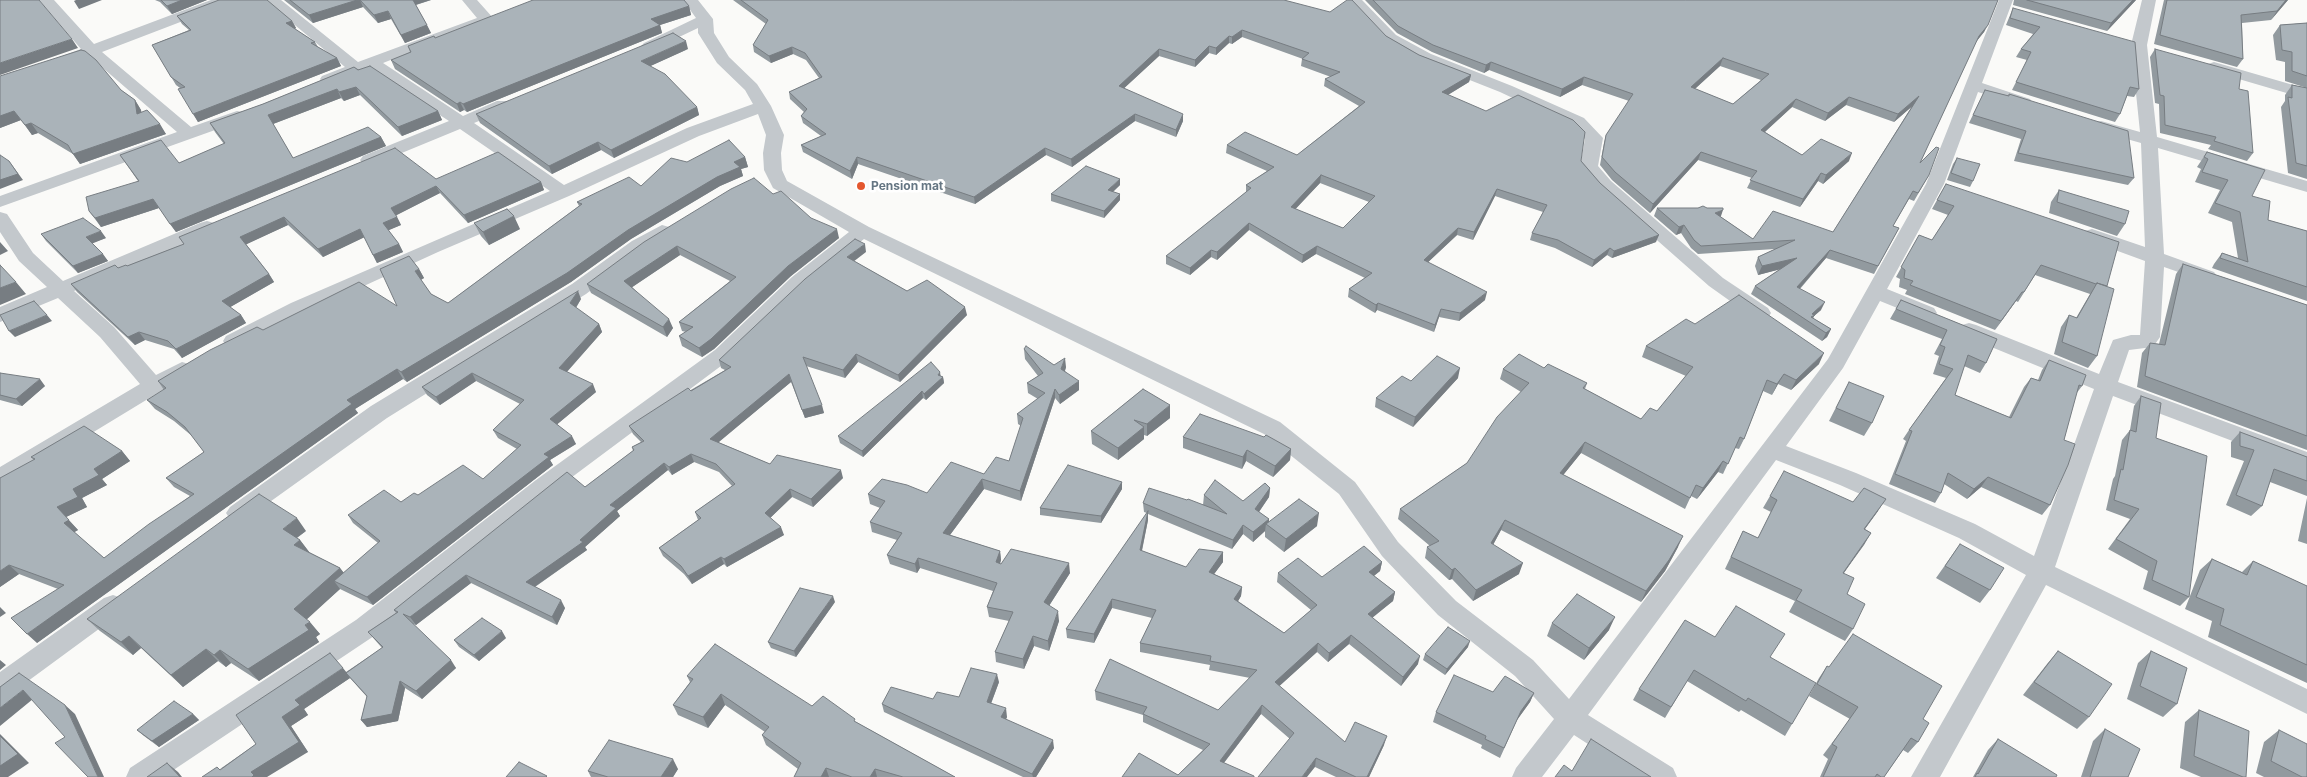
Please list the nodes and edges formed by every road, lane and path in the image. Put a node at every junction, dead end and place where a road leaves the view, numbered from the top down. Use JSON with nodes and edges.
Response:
{"nodes":[{"id":1,"x":46,"y":0,"type":"edge"},
{"id":2,"x":225,"y":0,"type":"edge"},
{"id":3,"x":272,"y":0,"type":"edge"},
{"id":4,"x":469,"y":0,"type":"edge"},
{"id":5,"x":690,"y":0,"type":"edge"},
{"id":6,"x":1354,"y":0,"type":"edge"},
{"id":7,"x":2149,"y":0,"type":"edge"},
{"id":8,"x":2009,"y":7,"type":"edge"},
{"id":9,"x":504,"y":13,"type":"edge"},
{"id":10,"x":486,"y":19,"type":"junction"},
{"id":11,"x":704,"y":19,"type":"junction"},
{"id":12,"x":2121,"y":40,"type":"edge"},
{"id":13,"x":2139,"y":45,"type":"junction"},
{"id":14,"x":92,"y":51,"type":"junction"},
{"id":15,"x":2158,"y":51,"type":"edge"},
{"id":16,"x":632,"y":54,"type":"edge"},
{"id":17,"x":2195,"y":62,"type":"edge"},
{"id":18,"x":363,"y":65,"type":"junction"},
{"id":19,"x":46,"y":66,"type":"edge"},
{"id":20,"x":1972,"y":85,"type":"junction"},
{"id":21,"x":313,"y":86,"type":"edge"},
{"id":22,"x":2307,"y":94,"type":"edge"},
{"id":23,"x":516,"y":100,"type":"edge"},
{"id":24,"x":763,"y":106,"type":"junction"},
{"id":25,"x":2037,"y":106,"type":"edge"},
{"id":26,"x":252,"y":110,"type":"edge"},
{"id":27,"x":2084,"y":120,"type":"edge"},
{"id":28,"x":462,"y":122,"type":"junction"},
{"id":29,"x":188,"y":134,"type":"junction"},
{"id":30,"x":2149,"y":141,"type":"junction"},
{"id":31,"x":354,"y":166,"type":"edge"},
{"id":32,"x":2307,"y":187,"type":"edge"},
{"id":33,"x":563,"y":192,"type":"junction"},
{"id":34,"x":0,"y":202,"type":"edge"},
{"id":35,"x":0,"y":218,"type":"edge"},
{"id":36,"x":681,"y":220,"type":"edge"},
{"id":37,"x":220,"y":222,"type":"edge"},
{"id":38,"x":2078,"y":230,"type":"edge"},
{"id":39,"x":862,"y":231,"type":"junction"},
{"id":40,"x":2155,"y":257,"type":"junction"},
{"id":41,"x":2228,"y":283,"type":"edge"},
{"id":42,"x":60,"y":289,"type":"junction"},
{"id":43,"x":1875,"y":291,"type":"junction"},
{"id":44,"x":0,"y":315,"type":"edge"},
{"id":45,"x":1778,"y":324,"type":"edge"},
{"id":46,"x":2105,"y":385,"type":"junction"},
{"id":47,"x":154,"y":386,"type":"junction"},
{"id":48,"x":1772,"y":449,"type":"junction"},
{"id":49,"x":2307,"y":461,"type":"edge"},
{"id":50,"x":0,"y":478,"type":"edge"},
{"id":51,"x":218,"y":528,"type":"edge"},
{"id":52,"x":2041,"y":571,"type":"junction"},
{"id":53,"x":132,"y":590,"type":"edge"},
{"id":54,"x":0,"y":688,"type":"edge"},
{"id":55,"x":2307,"y":702,"type":"edge"},
{"id":56,"x":1570,"y":718,"type":"junction"},
{"id":57,"x":140,"y":777,"type":"edge"},
{"id":58,"x":1526,"y":777,"type":"edge"},
{"id":59,"x":1663,"y":777,"type":"edge"},
{"id":60,"x":1925,"y":777,"type":"edge"}],
"edges":[{"from":1,"to":14,"type":"street"},
{"from":2,"to":14,"type":"street"},
{"from":3,"to":18,"type":"street"},
{"from":4,"to":10,"type":"street"},
{"from":5,"to":11,"type":"street"},
{"from":6,"to":45,"type":"street"},
{"from":7,"to":13,"type":"street"},
{"from":8,"to":20,"type":"street"},
{"from":9,"to":10,"type":"street"},
{"from":10,"to":18,"type":"street"},
{"from":11,"to":16,"type":"street"},
{"from":11,"to":24,"type":"street"},
{"from":12,"to":13,"type":"street"},
{"from":13,"to":15,"type":"street"},
{"from":13,"to":30,"type":"street"},
{"from":14,"to":19,"type":"street"},
{"from":14,"to":29,"type":"street"},
{"from":17,"to":22,"type":"street"},
{"from":18,"to":21,"type":"street"},
{"from":18,"to":28,"type":"street"},
{"from":20,"to":25,"type":"street"},
{"from":20,"to":43,"type":"street"},
{"from":23,"to":28,"type":"street"},
{"from":24,"to":33,"type":"street"},
{"from":24,"to":39,"type":"street"},
{"from":26,"to":29,"type":"street"},
{"from":27,"to":30,"type":"street"},
{"from":28,"to":31,"type":"street"},
{"from":28,"to":33,"type":"street"},
{"from":29,"to":34,"type":"street"},
{"from":30,"to":32,"type":"street"},
{"from":30,"to":40,"type":"street"},
{"from":33,"to":47,"type":"street"},
{"from":35,"to":42,"type":"street"},
{"from":36,"to":51,"type":"street"},
{"from":37,"to":42,"type":"street"},
{"from":38,"to":40,"type":"street"},
{"from":39,"to":56,"type":"street"},
{"from":39,"to":57,"type":"street"},
{"from":40,"to":41,"type":"street"},
{"from":40,"to":46,"type":"street"},
{"from":42,"to":44,"type":"street"},
{"from":42,"to":47,"type":"street"},
{"from":43,"to":46,"type":"street"},
{"from":43,"to":48,"type":"street"},
{"from":46,"to":49,"type":"street"},
{"from":46,"to":52,"type":"street"},
{"from":47,"to":50,"type":"street"},
{"from":48,"to":52,"type":"street"},
{"from":48,"to":56,"type":"street"},
{"from":52,"to":55,"type":"street"},
{"from":52,"to":60,"type":"street"},
{"from":53,"to":54,"type":"street"},
{"from":56,"to":58,"type":"street"},
{"from":56,"to":59,"type":"street"}]}
